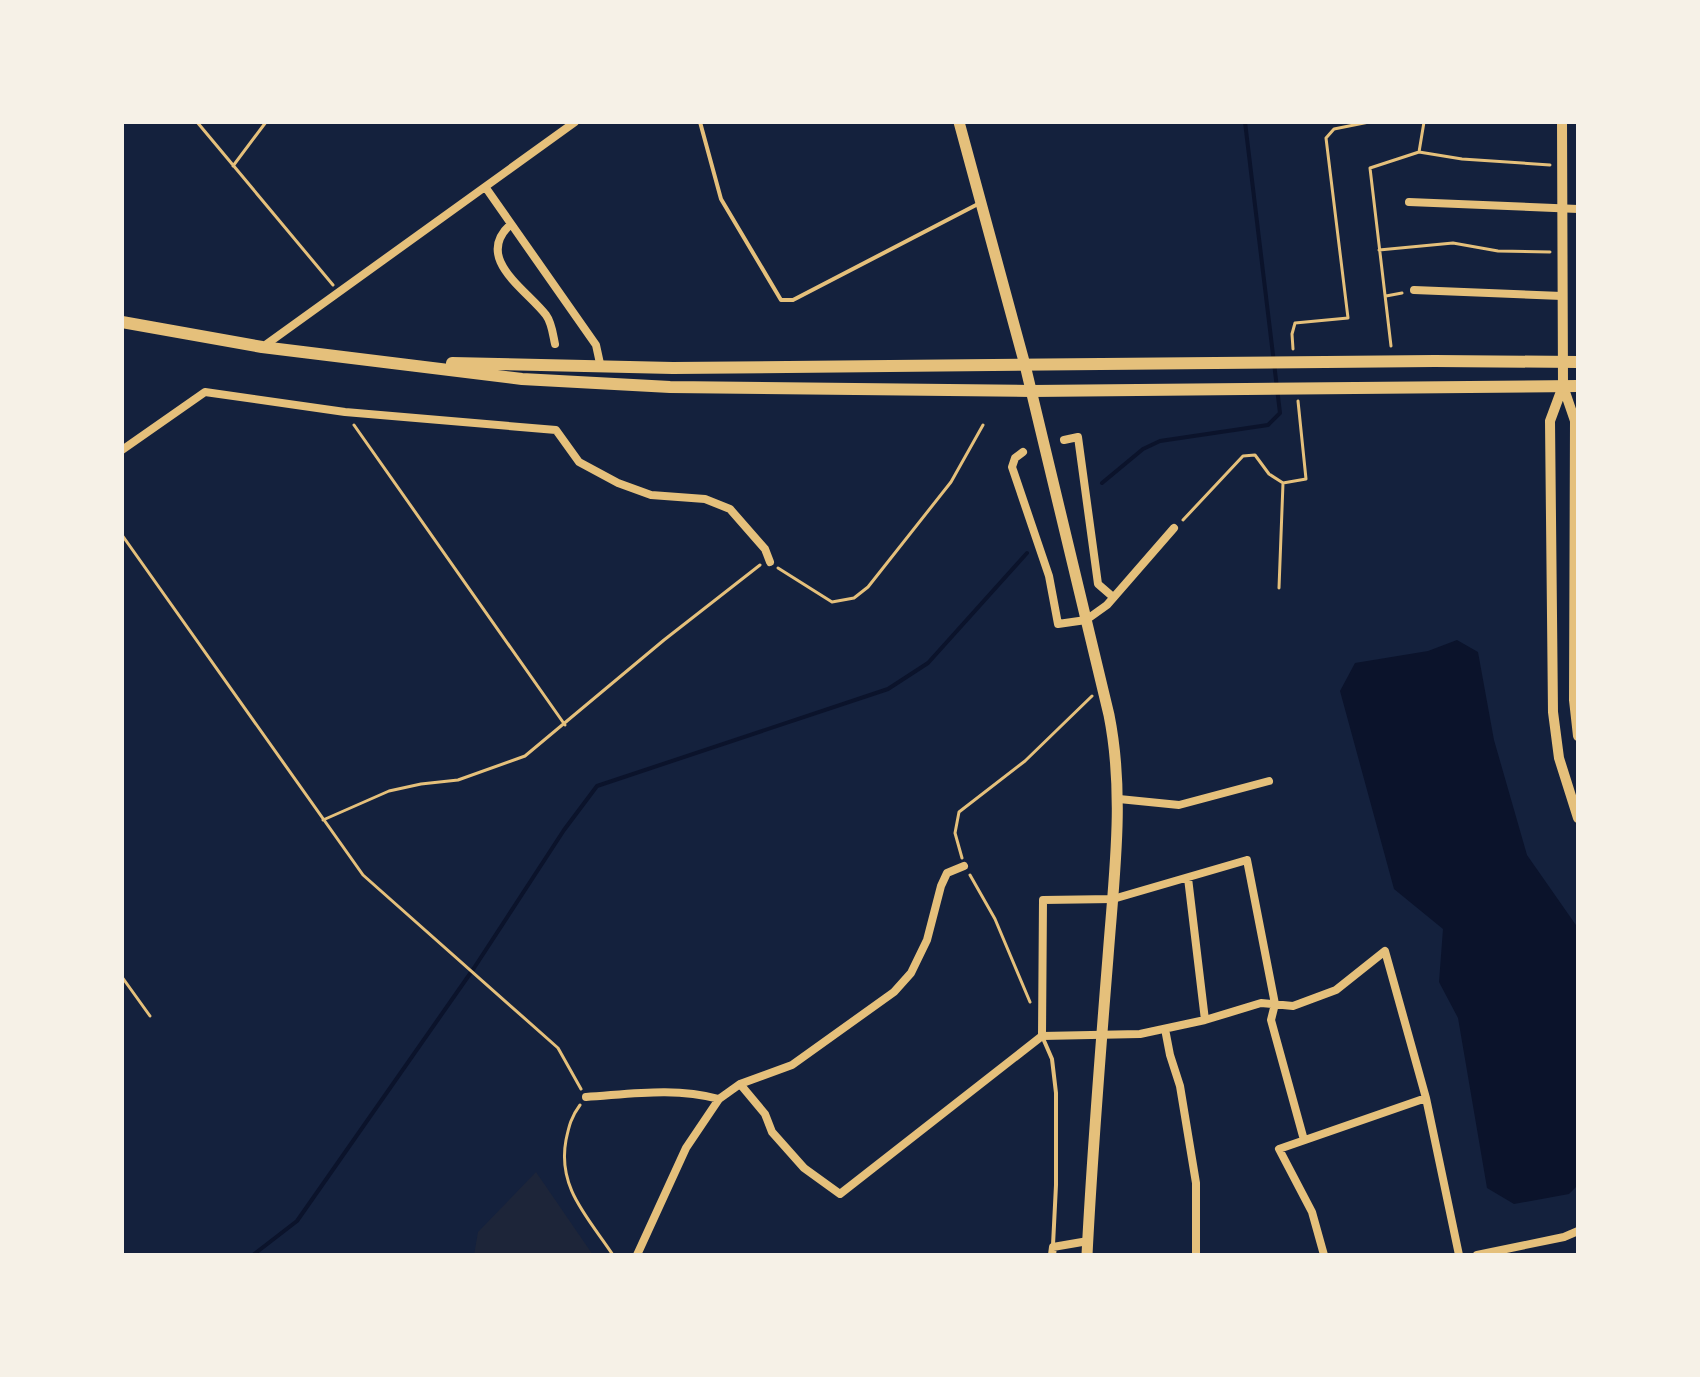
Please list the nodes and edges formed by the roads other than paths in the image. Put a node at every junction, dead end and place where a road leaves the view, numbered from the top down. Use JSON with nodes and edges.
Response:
{"nodes":[{"id":1,"x":575,"y":122,"type":"edge"},
{"id":2,"x":700,"y":122,"type":"edge"},
{"id":3,"x":959,"y":122,"type":"edge"},
{"id":4,"x":1562,"y":122,"type":"edge"},
{"id":5,"x":486,"y":188,"type":"junction"},
{"id":6,"x":1409,"y":202,"type":"dead end"},
{"id":7,"x":980,"y":203,"type":"junction"},
{"id":8,"x":1578,"y":209,"type":"edge"},
{"id":9,"x":1562,"y":210,"type":"junction"},
{"id":10,"x":511,"y":224,"type":"junction"},
{"id":11,"x":1414,"y":290,"type":"road end"},
{"id":12,"x":1562,"y":296,"type":"junction"},
{"id":13,"x":122,"y":322,"type":"edge"},
{"id":14,"x":555,"y":344,"type":"dead end"},
{"id":15,"x":262,"y":347,"type":"junction"},
{"id":16,"x":361,"y":359,"type":"junction"},
{"id":17,"x":1563,"y":362,"type":"junction"},
{"id":18,"x":1578,"y":362,"type":"edge"},
{"id":19,"x":1025,"y":365,"type":"junction"},
{"id":20,"x":601,"y":368,"type":"junction"},
{"id":21,"x":1563,"y":386,"type":"junction"},
{"id":22,"x":1578,"y":386,"type":"edge"},
{"id":23,"x":1031,"y":391,"type":"junction"},
{"id":24,"x":555,"y":417,"type":"dead end"},
{"id":25,"x":556,"y":430,"type":"junction"},
{"id":26,"x":1064,"y":440,"type":"dead end"},
{"id":27,"x":122,"y":450,"type":"edge"},
{"id":28,"x":1023,"y":452,"type":"dead end"},
{"id":29,"x":1174,"y":528,"type":"road end"},
{"id":30,"x":770,"y":562,"type":"road end"},
{"id":31,"x":1113,"y":597,"type":"junction"},
{"id":32,"x":1086,"y":620,"type":"junction"},
{"id":33,"x":1576,"y":674,"type":"edge"},
{"id":34,"x":1578,"y":736,"type":"edge"},
{"id":35,"x":1269,"y":781,"type":"dead end"},
{"id":36,"x":1119,"y":799,"type":"junction"},
{"id":37,"x":1578,"y":818,"type":"edge"},
{"id":38,"x":964,"y":866,"type":"road end"},
{"id":39,"x":1188,"y":878,"type":"junction"},
{"id":40,"x":1113,"y":899,"type":"junction"},
{"id":41,"x":1275,"y":1004,"type":"junction"},
{"id":42,"x":1205,"y":1020,"type":"junction"},
{"id":43,"x":1165,"y":1029,"type":"junction"},
{"id":44,"x":1102,"y":1035,"type":"junction"},
{"id":45,"x":1042,"y":1036,"type":"junction"},
{"id":46,"x":740,"y":1084,"type":"junction"},
{"id":47,"x":586,"y":1097,"type":"road end"},
{"id":48,"x":1426,"y":1098,"type":"junction"},
{"id":49,"x":719,"y":1099,"type":"junction"},
{"id":50,"x":1304,"y":1140,"type":"junction"},
{"id":51,"x":1578,"y":1231,"type":"edge"},
{"id":52,"x":1088,"y":1241,"type":"junction"},
{"id":53,"x":1052,"y":1251,"type":"edge"},
{"id":54,"x":637,"y":1255,"type":"edge"},
{"id":55,"x":1087,"y":1255,"type":"edge"},
{"id":56,"x":1196,"y":1255,"type":"edge"},
{"id":57,"x":1324,"y":1255,"type":"edge"},
{"id":58,"x":1459,"y":1255,"type":"edge"},
{"id":59,"x":1477,"y":1255,"type":"edge"}],
"edges":[{"from":1,"to":5,"type":"street"},
{"from":2,"to":7,"type":"lane"},
{"from":3,"to":7,"type":"main road"},
{"from":4,"to":9,"type":"street"},
{"from":5,"to":10,"type":"street"},
{"from":5,"to":15,"type":"street"},
{"from":6,"to":9,"type":"street"},
{"from":7,"to":19,"type":"main road"},
{"from":8,"to":9,"type":"street"},
{"from":9,"to":12,"type":"street"},
{"from":10,"to":14,"type":"street"},
{"from":10,"to":20,"type":"street"},
{"from":11,"to":12,"type":"street"},
{"from":12,"to":17,"type":"street"},
{"from":13,"to":15,"type":"main road"},
{"from":15,"to":16,"type":"main road"},
{"from":16,"to":20,"type":"main road"},
{"from":16,"to":23,"type":"main road"},
{"from":17,"to":18,"type":"main road"},
{"from":17,"to":19,"type":"main road"},
{"from":17,"to":21,"type":"street"},
{"from":19,"to":20,"type":"main road"},
{"from":19,"to":23,"type":"main road"},
{"from":21,"to":22,"type":"main road"},
{"from":21,"to":23,"type":"main road"},
{"from":21,"to":33,"type":"street"},
{"from":21,"to":37,"type":"street"},
{"from":23,"to":32,"type":"main road"},
{"from":24,"to":25,"type":"street"},
{"from":25,"to":27,"type":"street"},
{"from":25,"to":30,"type":"street"},
{"from":26,"to":31,"type":"street"},
{"from":28,"to":32,"type":"street"},
{"from":29,"to":31,"type":"street"},
{"from":31,"to":32,"type":"street"},
{"from":32,"to":36,"type":"main road"},
{"from":33,"to":34,"type":"street"},
{"from":35,"to":36,"type":"street"},
{"from":36,"to":40,"type":"main road"},
{"from":38,"to":46,"type":"street"},
{"from":39,"to":40,"type":"street"},
{"from":39,"to":41,"type":"street"},
{"from":39,"to":42,"type":"street"},
{"from":40,"to":44,"type":"main road"},
{"from":40,"to":45,"type":"street"},
{"from":41,"to":42,"type":"street"},
{"from":41,"to":48,"type":"street"},
{"from":41,"to":50,"type":"street"},
{"from":42,"to":43,"type":"street"},
{"from":43,"to":44,"type":"street"},
{"from":43,"to":56,"type":"street"},
{"from":44,"to":45,"type":"street"},
{"from":44,"to":52,"type":"main road"},
{"from":45,"to":46,"type":"street"},
{"from":45,"to":53,"type":"lane"},
{"from":46,"to":49,"type":"street"},
{"from":47,"to":49,"type":"street"},
{"from":48,"to":50,"type":"street"},
{"from":48,"to":58,"type":"street"},
{"from":49,"to":54,"type":"street"},
{"from":50,"to":57,"type":"street"},
{"from":51,"to":59,"type":"street"},
{"from":52,"to":53,"type":"street"},
{"from":52,"to":55,"type":"main road"}]}
